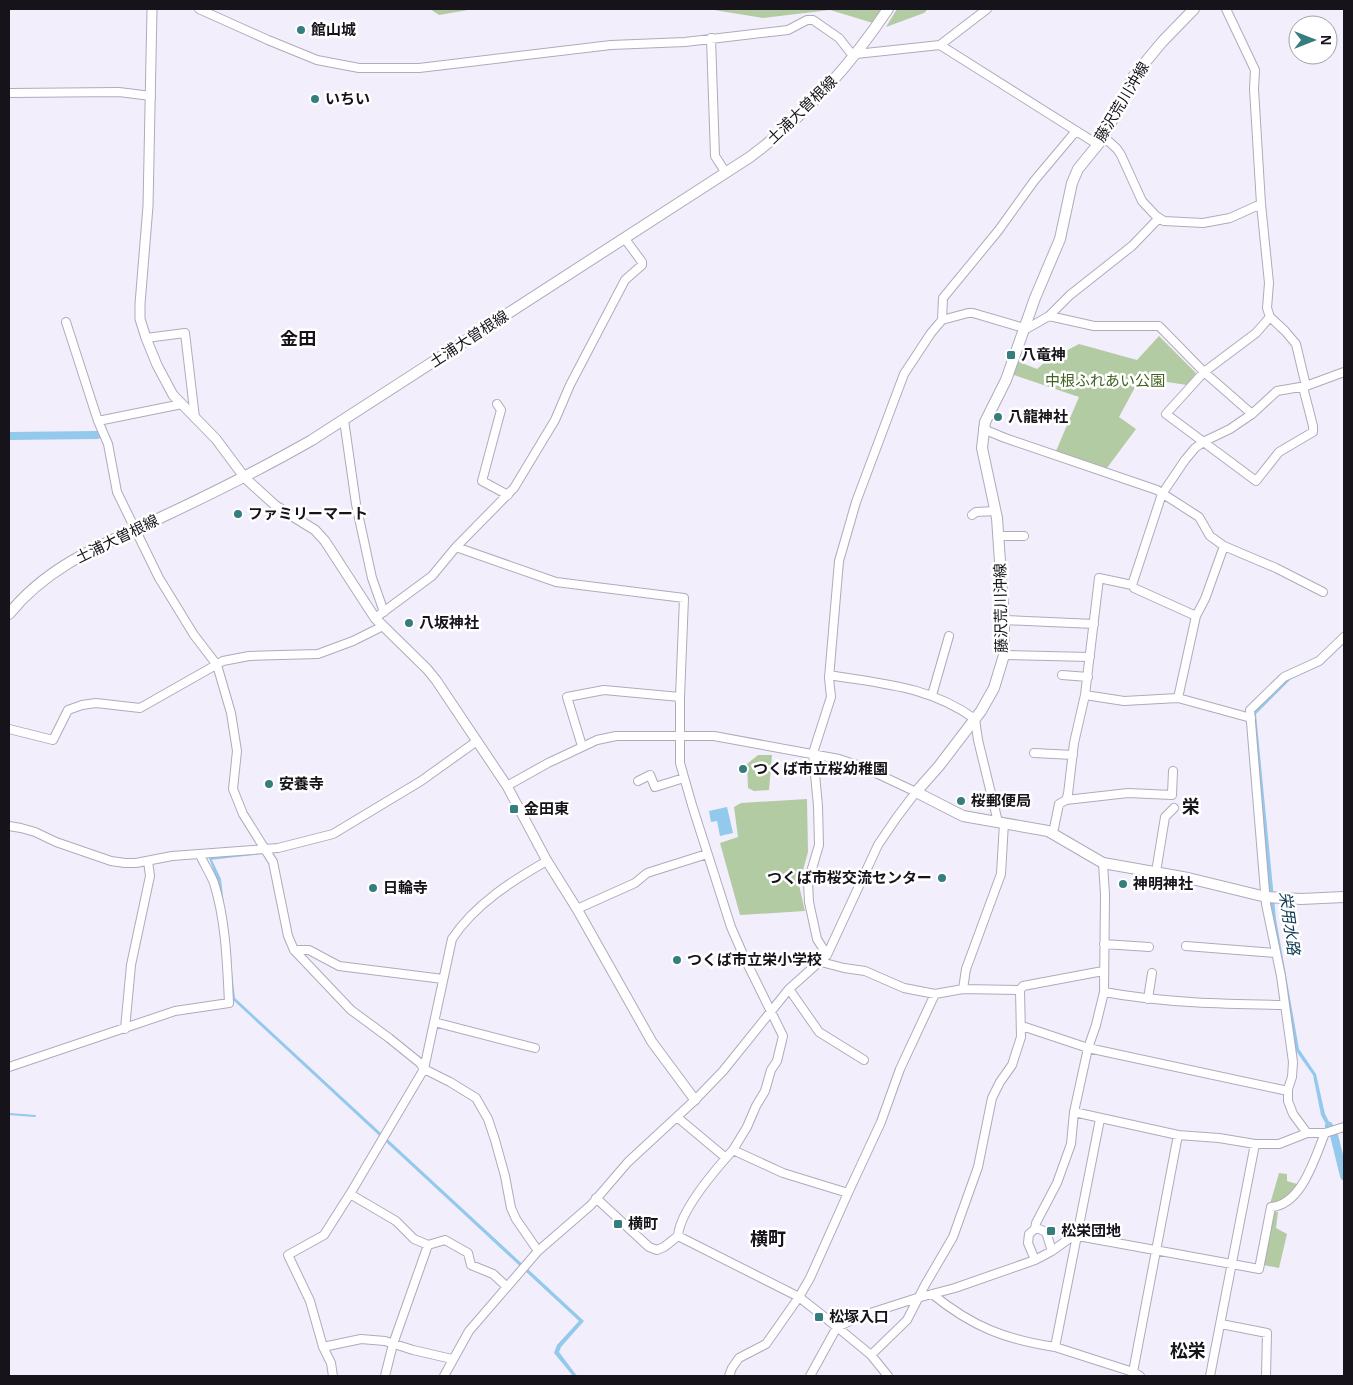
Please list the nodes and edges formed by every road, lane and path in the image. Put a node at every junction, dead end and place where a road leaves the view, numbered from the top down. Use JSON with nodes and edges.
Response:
{"nodes":[{"id":1,"x":152,"y":9,"type":"edge"},
{"id":2,"x":199,"y":9,"type":"edge"},
{"id":3,"x":888,"y":9,"type":"edge"},
{"id":4,"x":987,"y":9,"type":"edge"},
{"id":5,"x":1194,"y":9,"type":"edge"},
{"id":6,"x":1226,"y":9,"type":"edge"},
{"id":7,"x":711,"y":38,"type":"junction"},
{"id":8,"x":940,"y":45,"type":"junction"},
{"id":9,"x":856,"y":54,"type":"junction"},
{"id":10,"x":9,"y":93,"type":"edge"},
{"id":11,"x":152,"y":96,"type":"junction"},
{"id":12,"x":1076,"y":132,"type":"junction"},
{"id":13,"x":1101,"y":140,"type":"junction"},
{"id":14,"x":726,"y":173,"type":"junction"},
{"id":15,"x":1261,"y":204,"type":"junction"},
{"id":16,"x":1159,"y":218,"type":"junction"},
{"id":17,"x":626,"y":239,"type":"junction"},
{"id":18,"x":1049,"y":316,"type":"junction"},
{"id":19,"x":1270,"y":317,"type":"junction"},
{"id":20,"x":942,"y":320,"type":"junction"},
{"id":21,"x":66,"y":322,"type":"dead end"},
{"id":22,"x":1024,"y":328,"type":"junction"},
{"id":23,"x":146,"y":338,"type":"junction"},
{"id":24,"x":1204,"y":372,"type":"junction"},
{"id":25,"x":1344,"y":372,"type":"edge"},
{"id":26,"x":1304,"y":386,"type":"junction"},
{"id":27,"x":182,"y":404,"type":"junction"},
{"id":28,"x":497,"y":404,"type":"dead end"},
{"id":29,"x":1252,"y":414,"type":"junction"},
{"id":30,"x":195,"y":418,"type":"junction"},
{"id":31,"x":344,"y":420,"type":"junction"},
{"id":32,"x":98,"y":421,"type":"junction"},
{"id":33,"x":983,"y":429,"type":"junction"},
{"id":34,"x":1203,"y":443,"type":"junction"},
{"id":35,"x":245,"y":478,"type":"junction"},
{"id":36,"x":1162,"y":494,"type":"junction"},
{"id":37,"x":508,"y":495,"type":"junction"},
{"id":38,"x":996,"y":511,"type":"junction"},
{"id":39,"x":972,"y":515,"type":"dead end"},
{"id":40,"x":136,"y":530,"type":"junction"},
{"id":41,"x":999,"y":536,"type":"junction"},
{"id":42,"x":1024,"y":536,"type":"dead end"},
{"id":43,"x":1224,"y":546,"type":"junction"},
{"id":44,"x":456,"y":547,"type":"junction"},
{"id":45,"x":1132,"y":585,"type":"junction"},
{"id":46,"x":1323,"y":592,"type":"dead end"},
{"id":47,"x":384,"y":612,"type":"junction"},
{"id":48,"x":9,"y":614,"type":"edge"},
{"id":49,"x":1196,"y":616,"type":"junction"},
{"id":50,"x":376,"y":618,"type":"junction"},
{"id":51,"x":1004,"y":620,"type":"junction"},
{"id":52,"x":1094,"y":624,"type":"junction"},
{"id":53,"x":383,"y":626,"type":"junction"},
{"id":54,"x":949,"y":636,"type":"dead end"},
{"id":55,"x":1344,"y":637,"type":"edge"},
{"id":56,"x":1004,"y":655,"type":"junction"},
{"id":57,"x":1090,"y":657,"type":"junction"},
{"id":58,"x":217,"y":665,"type":"junction"},
{"id":59,"x":1062,"y":675,"type":"dead end"},
{"id":60,"x":830,"y":676,"type":"junction"},
{"id":61,"x":1088,"y":677,"type":"junction"},
{"id":62,"x":932,"y":695,"type":"junction"},
{"id":63,"x":1086,"y":695,"type":"junction"},
{"id":64,"x":680,"y":698,"type":"junction"},
{"id":65,"x":1178,"y":698,"type":"junction"},
{"id":66,"x":1251,"y":718,"type":"junction"},
{"id":67,"x":976,"y":719,"type":"junction"},
{"id":68,"x":9,"y":729,"type":"edge"},
{"id":69,"x":680,"y":736,"type":"junction"},
{"id":70,"x":477,"y":741,"type":"junction"},
{"id":71,"x":582,"y":746,"type":"junction"},
{"id":72,"x":813,"y":753,"type":"junction"},
{"id":73,"x":1034,"y":753,"type":"dead end"},
{"id":74,"x":1073,"y":755,"type":"junction"},
{"id":75,"x":1173,"y":771,"type":"dead end"},
{"id":76,"x":684,"y":778,"type":"junction"},
{"id":77,"x":638,"y":781,"type":"dead end"},
{"id":78,"x":507,"y":786,"type":"junction"},
{"id":79,"x":916,"y":792,"type":"junction"},
{"id":80,"x":1066,"y":800,"type":"junction"},
{"id":81,"x":1174,"y":808,"type":"dead end"},
{"id":82,"x":1001,"y":822,"type":"junction"},
{"id":83,"x":9,"y":826,"type":"edge"},
{"id":84,"x":1053,"y":833,"type":"junction"},
{"id":85,"x":266,"y":848,"type":"junction"},
{"id":86,"x":707,"y":854,"type":"junction"},
{"id":87,"x":200,"y":855,"type":"junction"},
{"id":88,"x":148,"y":861,"type":"junction"},
{"id":89,"x":547,"y":861,"type":"junction"},
{"id":90,"x":1103,"y":863,"type":"junction"},
{"id":91,"x":1156,"y":872,"type":"junction"},
{"id":92,"x":1266,"y":897,"type":"junction"},
{"id":93,"x":1344,"y":897,"type":"edge"},
{"id":94,"x":577,"y":909,"type":"junction"},
{"id":95,"x":1104,"y":944,"type":"junction"},
{"id":96,"x":1186,"y":946,"type":"dead end"},
{"id":97,"x":1149,"y":948,"type":"dead end"},
{"id":98,"x":294,"y":950,"type":"junction"},
{"id":99,"x":1276,"y":952,"type":"junction"},
{"id":100,"x":827,"y":955,"type":"junction"},
{"id":101,"x":821,"y":962,"type":"junction"},
{"id":102,"x":1104,"y":971,"type":"junction"},
{"id":103,"x":1152,"y":972,"type":"dead end"},
{"id":104,"x":443,"y":979,"type":"junction"},
{"id":105,"x":789,"y":989,"type":"junction"},
{"id":106,"x":963,"y":989,"type":"junction"},
{"id":107,"x":1020,"y":990,"type":"junction"},
{"id":108,"x":1104,"y":992,"type":"junction"},
{"id":109,"x":935,"y":994,"type":"junction"},
{"id":110,"x":1148,"y":999,"type":"junction"},
{"id":111,"x":1285,"y":1005,"type":"junction"},
{"id":112,"x":771,"y":1010,"type":"junction"},
{"id":113,"x":434,"y":1022,"type":"junction"},
{"id":114,"x":1022,"y":1026,"type":"junction"},
{"id":115,"x":125,"y":1029,"type":"junction"},
{"id":116,"x":534,"y":1048,"type":"dead end"},
{"id":117,"x":1088,"y":1048,"type":"junction"},
{"id":118,"x":864,"y":1060,"type":"dead end"},
{"id":119,"x":9,"y":1067,"type":"edge"},
{"id":120,"x":424,"y":1069,"type":"junction"},
{"id":121,"x":1288,"y":1091,"type":"junction"},
{"id":122,"x":696,"y":1100,"type":"junction"},
{"id":123,"x":1074,"y":1112,"type":"junction"},
{"id":124,"x":677,"y":1117,"type":"junction"},
{"id":125,"x":1100,"y":1119,"type":"junction"},
{"id":126,"x":1344,"y":1127,"type":"edge"},
{"id":127,"x":1307,"y":1133,"type":"junction"},
{"id":128,"x":1325,"y":1133,"type":"junction"},
{"id":129,"x":1178,"y":1135,"type":"junction"},
{"id":130,"x":1255,"y":1144,"type":"junction"},
{"id":131,"x":733,"y":1150,"type":"junction"},
{"id":132,"x":726,"y":1158,"type":"junction"},
{"id":133,"x":848,"y":1193,"type":"junction"},
{"id":134,"x":350,"y":1194,"type":"junction"},
{"id":135,"x":596,"y":1198,"type":"junction"},
{"id":136,"x":1035,"y":1229,"type":"junction"},
{"id":137,"x":678,"y":1236,"type":"junction"},
{"id":138,"x":1078,"y":1236,"type":"junction"},
{"id":139,"x":428,"y":1245,"type":"junction"},
{"id":140,"x":1155,"y":1250,"type":"junction"},
{"id":141,"x":538,"y":1251,"type":"junction"},
{"id":142,"x":1052,"y":1251,"type":"junction"},
{"id":143,"x":1035,"y":1260,"type":"junction"},
{"id":144,"x":1231,"y":1265,"type":"junction"},
{"id":145,"x":506,"y":1286,"type":"junction"},
{"id":146,"x":932,"y":1294,"type":"junction"},
{"id":147,"x":799,"y":1297,"type":"junction"},
{"id":148,"x":918,"y":1298,"type":"junction"},
{"id":149,"x":1221,"y":1324,"type":"junction"},
{"id":150,"x":837,"y":1327,"type":"junction"},
{"id":151,"x":393,"y":1344,"type":"junction"},
{"id":152,"x":323,"y":1346,"type":"junction"},
{"id":153,"x":1055,"y":1347,"type":"junction"},
{"id":154,"x":871,"y":1355,"type":"junction"},
{"id":155,"x":452,"y":1359,"type":"junction"},
{"id":156,"x":1137,"y":1374,"type":"edge"},
{"id":157,"x":333,"y":1376,"type":"edge"},
{"id":158,"x":386,"y":1376,"type":"edge"},
{"id":159,"x":444,"y":1376,"type":"edge"},
{"id":160,"x":729,"y":1376,"type":"edge"},
{"id":161,"x":810,"y":1376,"type":"edge"},
{"id":162,"x":888,"y":1376,"type":"edge"},
{"id":163,"x":1210,"y":1376,"type":"edge"},
{"id":164,"x":1266,"y":1376,"type":"edge"}],
"edges":[{"from":1,"to":11,"type":"street"},
{"from":2,"to":7,"type":"street"},
{"from":3,"to":9,"type":"main road","name":"土浦大曽根線"},
{"from":4,"to":8,"type":"street"},
{"from":5,"to":13,"type":"main road","name":"藤沢荒川沖線"},
{"from":6,"to":15,"type":"street"},
{"from":7,"to":9,"type":"street"},
{"from":7,"to":14,"type":"street"},
{"from":8,"to":9,"type":"street"},
{"from":8,"to":12,"type":"street"},
{"from":9,"to":14,"type":"main road","name":"土浦大曽根線"},
{"from":10,"to":11,"type":"street"},
{"from":11,"to":23,"type":"street"},
{"from":12,"to":13,"type":"street"},
{"from":12,"to":20,"type":"street"},
{"from":13,"to":16,"type":"street"},
{"from":13,"to":22,"type":"main road","name":"藤沢荒川沖線"},
{"from":14,"to":17,"type":"main road","name":"土浦大曽根線"},
{"from":15,"to":16,"type":"street"},
{"from":15,"to":19,"type":"street"},
{"from":16,"to":18,"type":"street"},
{"from":17,"to":31,"type":"main road","name":"土浦大曽根線"},
{"from":17,"to":37,"type":"street"},
{"from":18,"to":22,"type":"street"},
{"from":18,"to":24,"type":"street"},
{"from":19,"to":24,"type":"street"},
{"from":19,"to":26,"type":"street"},
{"from":20,"to":22,"type":"street"},
{"from":20,"to":60,"type":"street"},
{"from":21,"to":32,"type":"street"},
{"from":22,"to":33,"type":"main road","name":"藤沢荒川沖線"},
{"from":23,"to":27,"type":"street"},
{"from":23,"to":30,"type":"street"},
{"from":24,"to":29,"type":"street"},
{"from":24,"to":34,"type":"street"},
{"from":25,"to":26,"type":"street"},
{"from":26,"to":29,"type":"street"},
{"from":26,"to":34,"type":"street"},
{"from":27,"to":30,"type":"street"},
{"from":27,"to":32,"type":"street"},
{"from":28,"to":37,"type":"street"},
{"from":29,"to":34,"type":"street"},
{"from":30,"to":35,"type":"street"},
{"from":31,"to":35,"type":"main road","name":"土浦大曽根線"},
{"from":31,"to":47,"type":"street"},
{"from":32,"to":40,"type":"street"},
{"from":33,"to":36,"type":"street"},
{"from":33,"to":38,"type":"main road","name":"藤沢荒川沖線"},
{"from":34,"to":36,"type":"street"},
{"from":35,"to":40,"type":"main road","name":"土浦大曽根線"},
{"from":35,"to":50,"type":"street"},
{"from":36,"to":43,"type":"street"},
{"from":36,"to":45,"type":"street"},
{"from":37,"to":44,"type":"street"},
{"from":38,"to":39,"type":"street"},
{"from":38,"to":41,"type":"main road","name":"藤沢荒川沖線"},
{"from":40,"to":48,"type":"main road","name":"土浦大曽根線"},
{"from":40,"to":58,"type":"street"},
{"from":41,"to":42,"type":"street"},
{"from":41,"to":51,"type":"main road","name":"藤沢荒川沖線"},
{"from":43,"to":46,"type":"street"},
{"from":43,"to":49,"type":"street"},
{"from":44,"to":47,"type":"street"},
{"from":44,"to":64,"type":"street"},
{"from":45,"to":49,"type":"street"},
{"from":45,"to":52,"type":"street"},
{"from":47,"to":50,"type":"street"},
{"from":49,"to":65,"type":"street"},
{"from":50,"to":53,"type":"street"},
{"from":51,"to":52,"type":"street"},
{"from":51,"to":56,"type":"main road","name":"藤沢荒川沖線"},
{"from":52,"to":57,"type":"street"},
{"from":53,"to":58,"type":"street"},
{"from":53,"to":70,"type":"street"},
{"from":54,"to":62,"type":"street"},
{"from":55,"to":66,"type":"street"},
{"from":56,"to":57,"type":"street"},
{"from":56,"to":67,"type":"main road","name":"藤沢荒川沖線"},
{"from":57,"to":61,"type":"street"},
{"from":58,"to":68,"type":"street"},
{"from":58,"to":85,"type":"street"},
{"from":59,"to":61,"type":"street"},
{"from":60,"to":62,"type":"street"},
{"from":60,"to":72,"type":"street"},
{"from":61,"to":63,"type":"street"},
{"from":62,"to":67,"type":"street"},
{"from":63,"to":65,"type":"street"},
{"from":63,"to":74,"type":"street"},
{"from":64,"to":69,"type":"street"},
{"from":64,"to":71,"type":"street"},
{"from":65,"to":66,"type":"street"},
{"from":66,"to":92,"type":"street"},
{"from":67,"to":79,"type":"main road","name":"藤沢荒川沖線"},
{"from":67,"to":82,"type":"street"},
{"from":69,"to":71,"type":"street"},
{"from":69,"to":72,"type":"street"},
{"from":69,"to":76,"type":"street"},
{"from":70,"to":78,"type":"street"},
{"from":70,"to":85,"type":"street"},
{"from":71,"to":78,"type":"street"},
{"from":72,"to":79,"type":"street"},
{"from":72,"to":100,"type":"street"},
{"from":73,"to":74,"type":"street"},
{"from":74,"to":80,"type":"street"},
{"from":75,"to":80,"type":"street"},
{"from":76,"to":77,"type":"street"},
{"from":76,"to":86,"type":"street"},
{"from":78,"to":89,"type":"street"},
{"from":79,"to":82,"type":"main road"},
{"from":79,"to":100,"type":"street"},
{"from":80,"to":84,"type":"street"},
{"from":81,"to":91,"type":"street"},
{"from":82,"to":84,"type":"main road"},
{"from":82,"to":106,"type":"street"},
{"from":83,"to":88,"type":"street"},
{"from":84,"to":90,"type":"main road"},
{"from":85,"to":87,"type":"street"},
{"from":85,"to":98,"type":"street"},
{"from":86,"to":94,"type":"street"},
{"from":86,"to":112,"type":"street"},
{"from":87,"to":88,"type":"street"},
{"from":87,"to":115,"type":"street"},
{"from":88,"to":115,"type":"street"},
{"from":89,"to":94,"type":"street"},
{"from":89,"to":104,"type":"street"},
{"from":90,"to":91,"type":"main road"},
{"from":90,"to":95,"type":"street"},
{"from":91,"to":92,"type":"main road"},
{"from":92,"to":93,"type":"main road"},
{"from":92,"to":99,"type":"street"},
{"from":94,"to":122,"type":"street"},
{"from":95,"to":97,"type":"street"},
{"from":95,"to":102,"type":"street"},
{"from":96,"to":99,"type":"street"},
{"from":98,"to":104,"type":"street"},
{"from":98,"to":120,"type":"street"},
{"from":99,"to":111,"type":"street"},
{"from":100,"to":101,"type":"street"},
{"from":101,"to":105,"type":"street"},
{"from":101,"to":109,"type":"street"},
{"from":102,"to":107,"type":"street"},
{"from":102,"to":108,"type":"street"},
{"from":103,"to":110,"type":"street"},
{"from":104,"to":113,"type":"street"},
{"from":105,"to":112,"type":"street"},
{"from":105,"to":118,"type":"street"},
{"from":106,"to":107,"type":"street"},
{"from":106,"to":109,"type":"street"},
{"from":107,"to":114,"type":"street"},
{"from":108,"to":110,"type":"street"},
{"from":108,"to":117,"type":"street"},
{"from":109,"to":133,"type":"street"},
{"from":110,"to":111,"type":"street"},
{"from":111,"to":121,"type":"street"},
{"from":112,"to":122,"type":"street"},
{"from":112,"to":131,"type":"street"},
{"from":113,"to":116,"type":"street"},
{"from":113,"to":120,"type":"street"},
{"from":114,"to":117,"type":"street"},
{"from":114,"to":148,"type":"street"},
{"from":115,"to":119,"type":"street"},
{"from":117,"to":121,"type":"street"},
{"from":117,"to":123,"type":"street"},
{"from":120,"to":134,"type":"street"},
{"from":120,"to":141,"type":"street"},
{"from":121,"to":127,"type":"street"},
{"from":122,"to":124,"type":"street"},
{"from":123,"to":125,"type":"street"},
{"from":123,"to":136,"type":"street"},
{"from":124,"to":132,"type":"street"},
{"from":124,"to":135,"type":"street"},
{"from":125,"to":129,"type":"street"},
{"from":125,"to":138,"type":"street"},
{"from":126,"to":128,"type":"street"},
{"from":127,"to":128,"type":"street"},
{"from":127,"to":130,"type":"street"},
{"from":128,"to":144,"type":"street"},
{"from":129,"to":130,"type":"street"},
{"from":129,"to":140,"type":"street"},
{"from":130,"to":144,"type":"street"},
{"from":131,"to":132,"type":"street"},
{"from":131,"to":133,"type":"street"},
{"from":132,"to":137,"type":"street"},
{"from":133,"to":147,"type":"street"},
{"from":134,"to":139,"type":"street"},
{"from":134,"to":152,"type":"street"},
{"from":135,"to":137,"type":"street"},
{"from":135,"to":141,"type":"street"},
{"from":136,"to":142,"type":"street"},
{"from":136,"to":143,"type":"street"},
{"from":137,"to":147,"type":"street"},
{"from":138,"to":140,"type":"street"},
{"from":138,"to":142,"type":"street"},
{"from":138,"to":153,"type":"street"},
{"from":139,"to":145,"type":"street"},
{"from":139,"to":151,"type":"street"},
{"from":140,"to":144,"type":"street"},
{"from":140,"to":156,"type":"street"},
{"from":141,"to":145,"type":"street"},
{"from":142,"to":143,"type":"street"},
{"from":143,"to":146,"type":"street"},
{"from":144,"to":149,"type":"street"},
{"from":145,"to":155,"type":"street"},
{"from":146,"to":148,"type":"street"},
{"from":146,"to":153,"type":"street"},
{"from":147,"to":150,"type":"street"},
{"from":147,"to":160,"type":"street"},
{"from":148,"to":150,"type":"street"},
{"from":148,"to":154,"type":"street"},
{"from":149,"to":163,"type":"street"},
{"from":149,"to":164,"type":"street"},
{"from":150,"to":154,"type":"street"},
{"from":150,"to":161,"type":"street"},
{"from":151,"to":152,"type":"street"},
{"from":151,"to":155,"type":"street"},
{"from":151,"to":158,"type":"street"},
{"from":152,"to":157,"type":"street"},
{"from":153,"to":156,"type":"street"},
{"from":154,"to":162,"type":"street"},
{"from":155,"to":159,"type":"street"}]}
